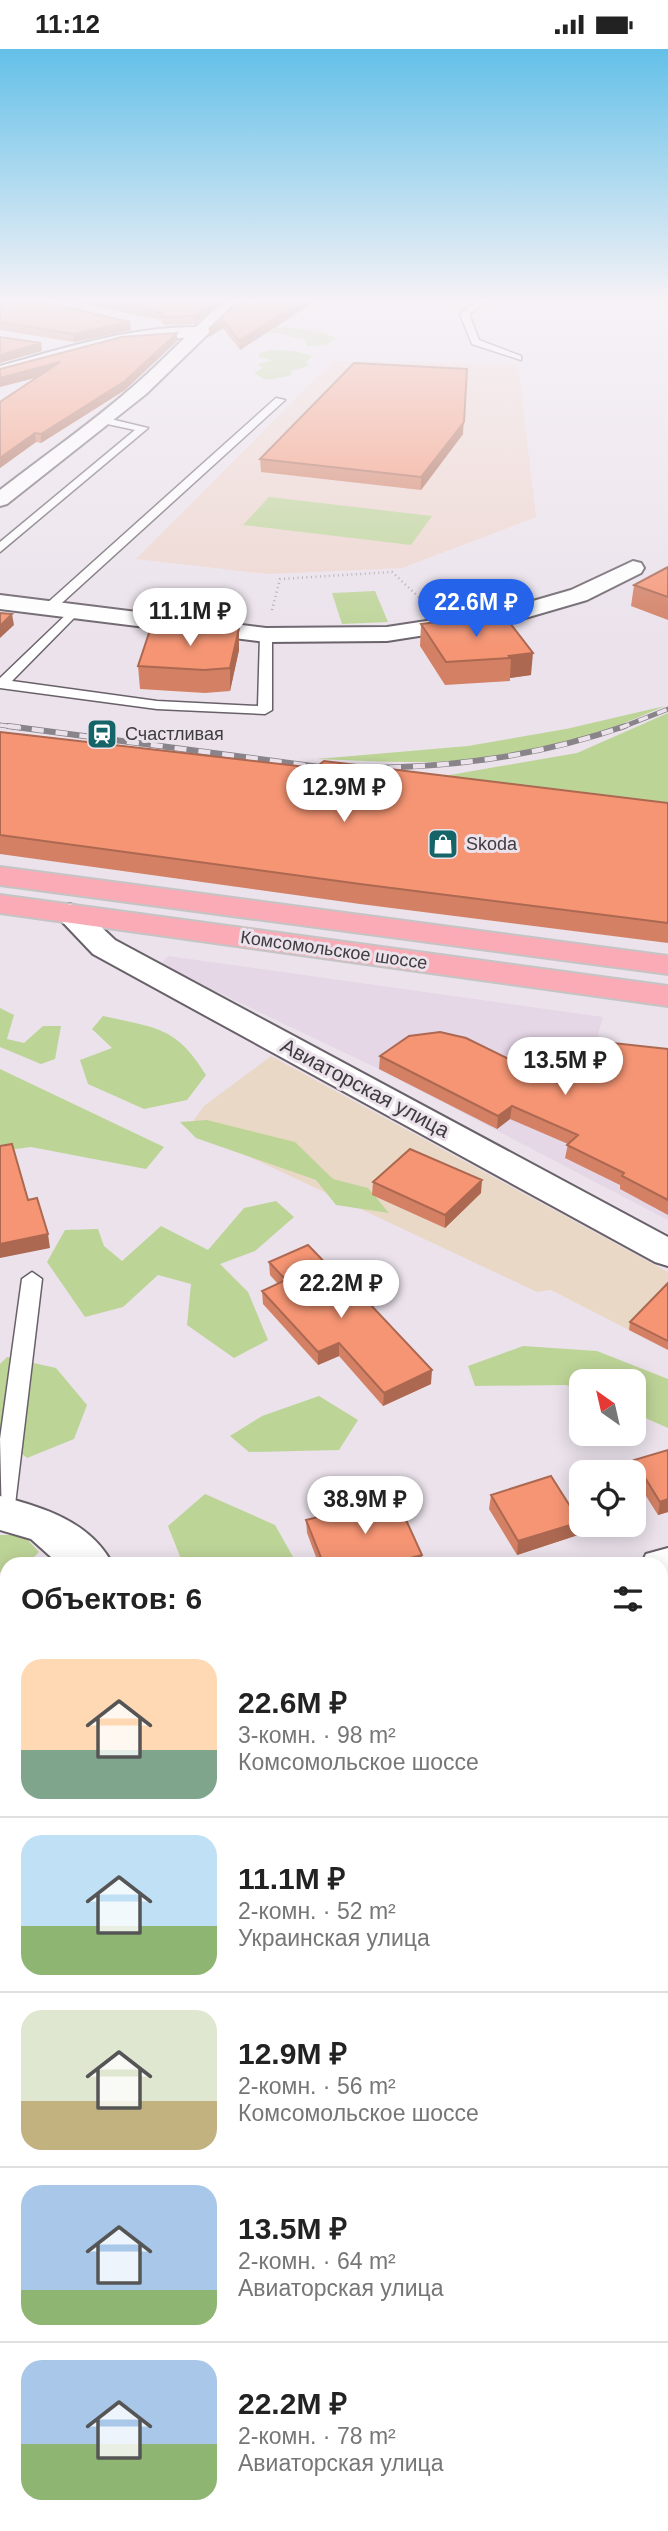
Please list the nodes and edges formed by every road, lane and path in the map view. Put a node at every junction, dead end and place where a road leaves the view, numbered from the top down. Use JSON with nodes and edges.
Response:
{"nodes":[{"id":1,"x":107,"y":416,"type":"edge"},
{"id":2,"x":262,"y":416,"type":"edge"},
{"id":3,"x":102,"y":420,"type":"junction"},
{"id":4,"x":0,"y":500,"type":"edge"},
{"id":5,"x":0,"y":548,"type":"edge"},
{"id":6,"x":633,"y":568,"type":"dead end"},
{"id":7,"x":0,"y":602,"type":"edge"},
{"id":8,"x":49,"y":608,"type":"junction"},
{"id":9,"x":74,"y":611,"type":"junction"},
{"id":10,"x":266,"y":635,"type":"junction"},
{"id":11,"x":0,"y":876,"type":"edge"},
{"id":12,"x":0,"y":904,"type":"edge"},
{"id":13,"x":69,"y":913,"type":"junction"},
{"id":14,"x":668,"y":965,"type":"edge"},
{"id":15,"x":668,"y":996,"type":"edge"},
{"id":16,"x":668,"y":1253,"type":"edge"},
{"id":17,"x":32,"y":1279,"type":"dead end"},
{"id":18,"x":1,"y":1513,"type":"edge"},
{"id":19,"x":82,"y":1557,"type":"edge"}],
"edges":[{"from":1,"to":3,"type":"street"},
{"from":2,"to":8,"type":"lane"},
{"from":3,"to":4,"type":"street"},
{"from":3,"to":5,"type":"lane"},
{"from":6,"to":10,"type":"street"},
{"from":7,"to":8,"type":"street"},
{"from":8,"to":9,"type":"street"},
{"from":9,"to":10,"type":"street"},
{"from":9,"to":10,"type":"lane"},
{"from":11,"to":14,"type":"main road","name":"Комсомольское шоссе"},
{"from":12,"to":13,"type":"main road","name":"Комсомольское шоссе"},
{"from":13,"to":15,"type":"main road","name":"Комсомольское шоссе"},
{"from":13,"to":16,"type":"street","name":"Авиаторская улица"},
{"from":17,"to":18,"type":"lane"},
{"from":18,"to":19,"type":"street"}]}
